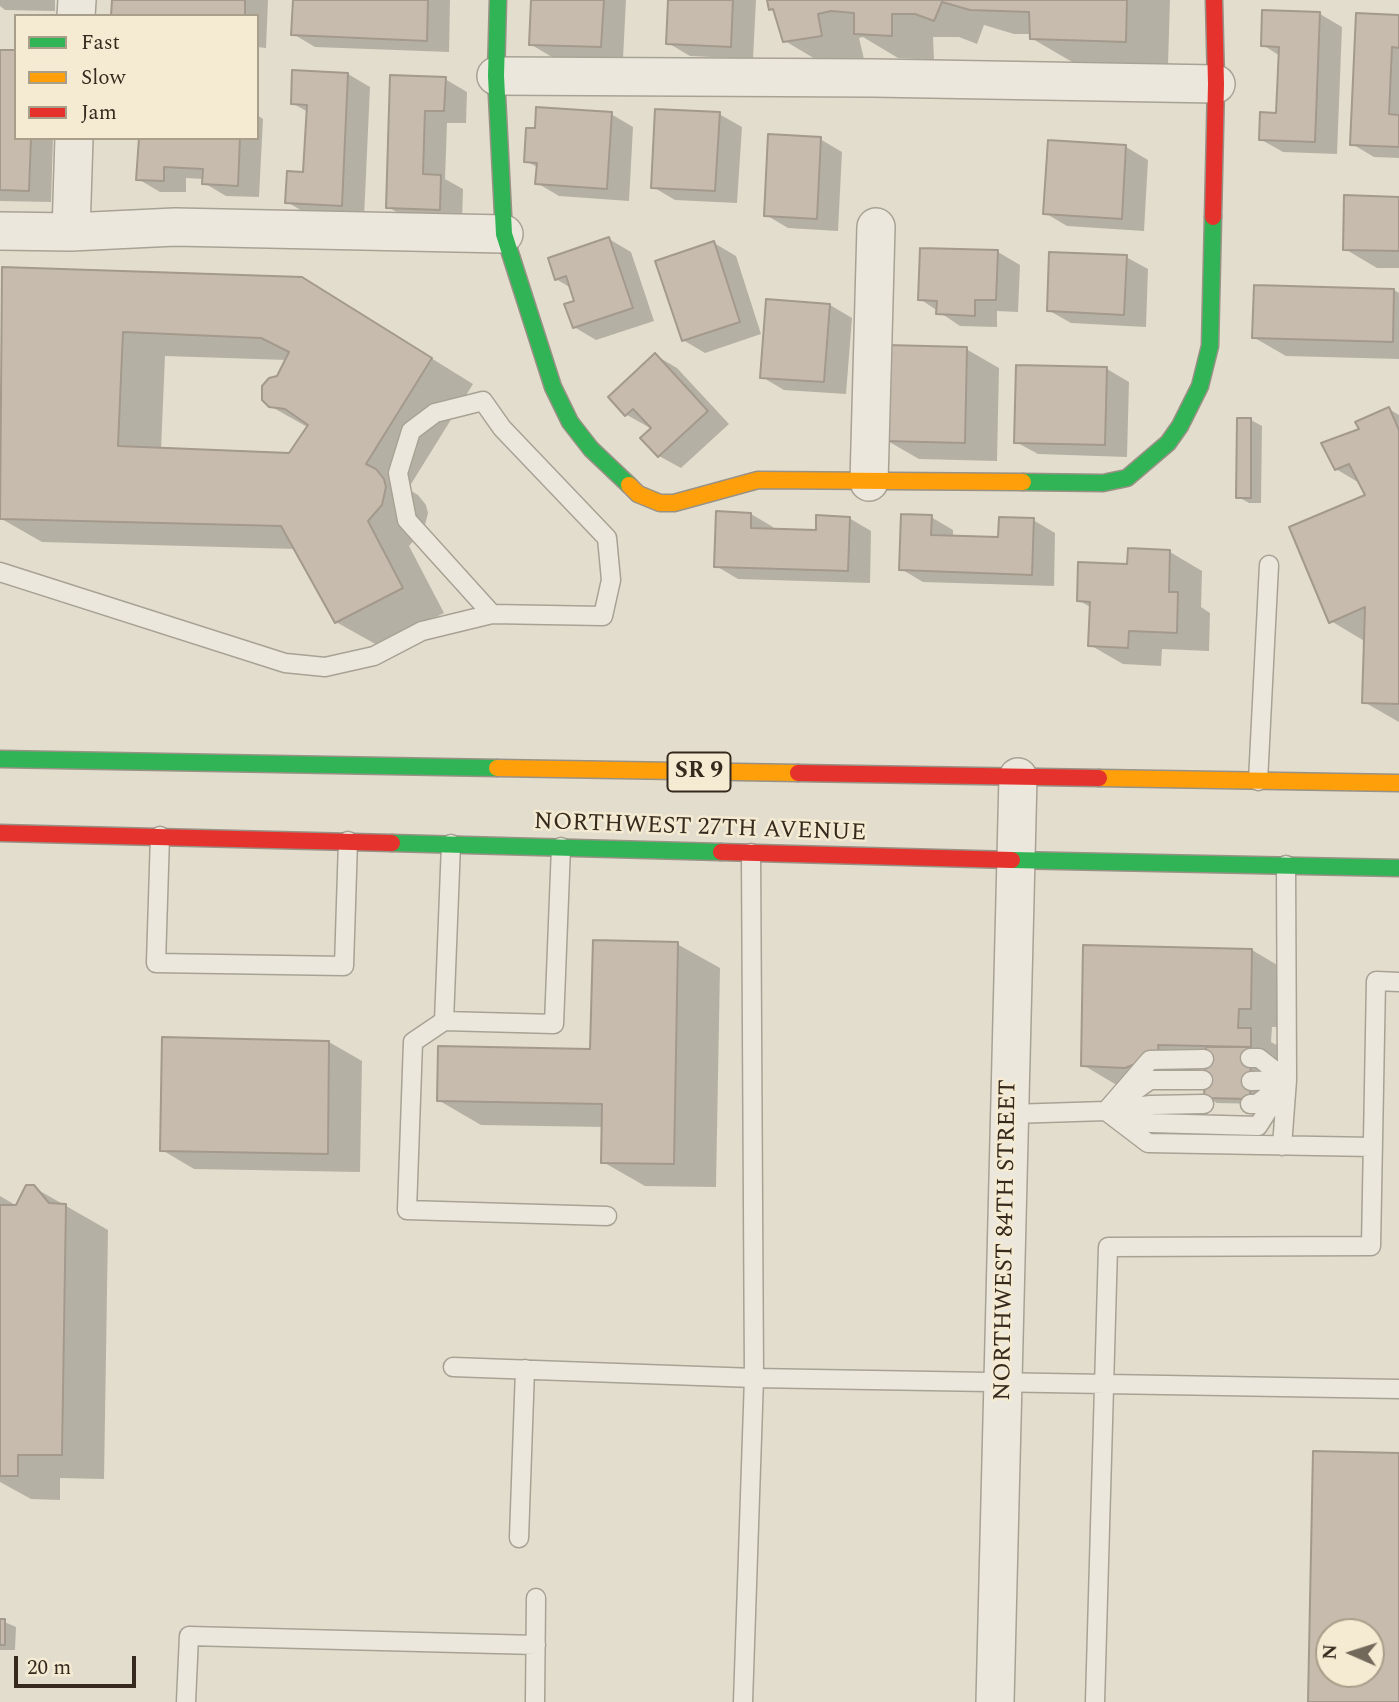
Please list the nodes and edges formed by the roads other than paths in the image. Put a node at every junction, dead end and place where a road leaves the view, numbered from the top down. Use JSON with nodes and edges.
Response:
{"nodes":[{"id":1,"x":498,"y":0,"type":"edge"},
{"id":2,"x":1214,"y":0,"type":"edge"},
{"id":3,"x":496,"y":76,"type":"junction"},
{"id":4,"x":1216,"y":84,"type":"junction"},
{"id":5,"x":74,"y":140,"type":"edge"},
{"id":6,"x":876,"y":227,"type":"dead end"},
{"id":7,"x":0,"y":231,"type":"edge"},
{"id":8,"x":71,"y":232,"type":"junction"},
{"id":9,"x":504,"y":234,"type":"junction"},
{"id":10,"x":869,"y":482,"type":"junction"},
{"id":11,"x":1269,"y":565,"type":"dead end"},
{"id":12,"x":0,"y":572,"type":"edge"},
{"id":13,"x":492,"y":614,"type":"junction"},
{"id":14,"x":0,"y":759,"type":"edge"},
{"id":15,"x":1018,"y":777,"type":"junction"},
{"id":16,"x":1258,"y":781,"type":"junction"},
{"id":17,"x":1399,"y":783,"type":"edge"},
{"id":18,"x":0,"y":833,"type":"edge"},
{"id":19,"x":160,"y":836,"type":"junction"},
{"id":20,"x":348,"y":841,"type":"junction"},
{"id":21,"x":451,"y":844,"type":"junction"},
{"id":22,"x":561,"y":847,"type":"junction"},
{"id":23,"x":751,"y":853,"type":"junction"},
{"id":24,"x":1016,"y":860,"type":"junction"},
{"id":25,"x":1286,"y":865,"type":"junction"},
{"id":26,"x":1399,"y":867,"type":"edge"},
{"id":27,"x":1399,"y":982,"type":"edge"},
{"id":28,"x":444,"y":1021,"type":"junction"},
{"id":29,"x":1250,"y":1058,"type":"dead end"},
{"id":30,"x":1204,"y":1059,"type":"dead end"},
{"id":31,"x":1203,"y":1080,"type":"dead end"},
{"id":32,"x":1287,"y":1080,"type":"junction"},
{"id":33,"x":1251,"y":1081,"type":"dead end"},
{"id":34,"x":1204,"y":1104,"type":"dead end"},
{"id":35,"x":1250,"y":1104,"type":"dead end"},
{"id":36,"x":1105,"y":1111,"type":"junction"},
{"id":37,"x":1011,"y":1114,"type":"junction"},
{"id":38,"x":1282,"y":1146,"type":"junction"},
{"id":39,"x":1373,"y":1147,"type":"junction"},
{"id":40,"x":607,"y":1216,"type":"dead end"},
{"id":41,"x":453,"y":1367,"type":"dead end"},
{"id":42,"x":525,"y":1369,"type":"junction"},
{"id":43,"x":754,"y":1378,"type":"junction"},
{"id":44,"x":1004,"y":1382,"type":"junction"},
{"id":45,"x":1104,"y":1384,"type":"junction"},
{"id":46,"x":1399,"y":1389,"type":"edge"},
{"id":47,"x":519,"y":1538,"type":"dead end"},
{"id":48,"x":537,"y":1598,"type":"dead end"},
{"id":49,"x":536,"y":1645,"type":"junction"},
{"id":50,"x":186,"y":1702,"type":"edge"},
{"id":51,"x":535,"y":1702,"type":"edge"},
{"id":52,"x":743,"y":1702,"type":"edge"},
{"id":53,"x":995,"y":1702,"type":"edge"},
{"id":54,"x":1095,"y":1702,"type":"edge"}],
"edges":[{"from":1,"to":3,"type":"main road"},
{"from":2,"to":4,"type":"main road"},
{"from":3,"to":4,"type":"street"},
{"from":3,"to":9,"type":"main road"},
{"from":4,"to":10,"type":"main road"},
{"from":5,"to":8,"type":"street"},
{"from":6,"to":10,"type":"street"},
{"from":7,"to":8,"type":"street"},
{"from":8,"to":9,"type":"street"},
{"from":9,"to":10,"type":"main road"},
{"from":11,"to":16,"type":"lane"},
{"from":12,"to":13,"type":"lane"},
{"from":13,"to":13,"type":"lane"},
{"from":14,"to":15,"type":"main road","number":"SR 9"},
{"from":15,"to":16,"type":"main road","number":"SR 9"},
{"from":15,"to":24,"type":"street","name":"NORTHWEST 84TH STREET"},
{"from":16,"to":17,"type":"main road","number":"SR 9"},
{"from":18,"to":19,"type":"main road","name":"NORTHWEST 27TH AVENUE"},
{"from":19,"to":20,"type":"main road","name":"NORTHWEST 27TH AVENUE"},
{"from":19,"to":20,"type":"lane"},
{"from":20,"to":21,"type":"main road","name":"NORTHWEST 27TH AVENUE"},
{"from":21,"to":22,"type":"main road","name":"NORTHWEST 27TH AVENUE"},
{"from":21,"to":28,"type":"lane"},
{"from":22,"to":23,"type":"main road","name":"NORTHWEST 27TH AVENUE"},
{"from":22,"to":28,"type":"lane"},
{"from":23,"to":24,"type":"main road","name":"NORTHWEST 27TH AVENUE"},
{"from":23,"to":43,"type":"lane"},
{"from":24,"to":25,"type":"main road","name":"NORTHWEST 27TH AVENUE"},
{"from":24,"to":37,"type":"street","name":"NORTHWEST 84TH STREET"},
{"from":25,"to":26,"type":"main road","name":"NORTHWEST 27TH AVENUE"},
{"from":25,"to":32,"type":"lane"},
{"from":27,"to":39,"type":"lane"},
{"from":28,"to":40,"type":"lane"},
{"from":29,"to":32,"type":"lane"},
{"from":30,"to":36,"type":"lane"},
{"from":31,"to":36,"type":"lane"},
{"from":32,"to":33,"type":"lane"},
{"from":32,"to":35,"type":"lane"},
{"from":32,"to":36,"type":"lane"},
{"from":32,"to":38,"type":"lane"},
{"from":34,"to":36,"type":"lane"},
{"from":36,"to":37,"type":"lane"},
{"from":36,"to":38,"type":"lane"},
{"from":37,"to":44,"type":"street","name":"NORTHWEST 84TH STREET"},
{"from":38,"to":39,"type":"lane"},
{"from":39,"to":45,"type":"lane"},
{"from":41,"to":42,"type":"lane"},
{"from":42,"to":43,"type":"lane"},
{"from":42,"to":47,"type":"lane"},
{"from":43,"to":44,"type":"lane"},
{"from":43,"to":52,"type":"lane"},
{"from":44,"to":45,"type":"lane"},
{"from":44,"to":53,"type":"street","name":"NORTHWEST 84TH STREET"},
{"from":45,"to":46,"type":"lane"},
{"from":45,"to":54,"type":"lane"},
{"from":48,"to":49,"type":"lane"},
{"from":49,"to":50,"type":"lane"},
{"from":49,"to":51,"type":"lane"}]}
